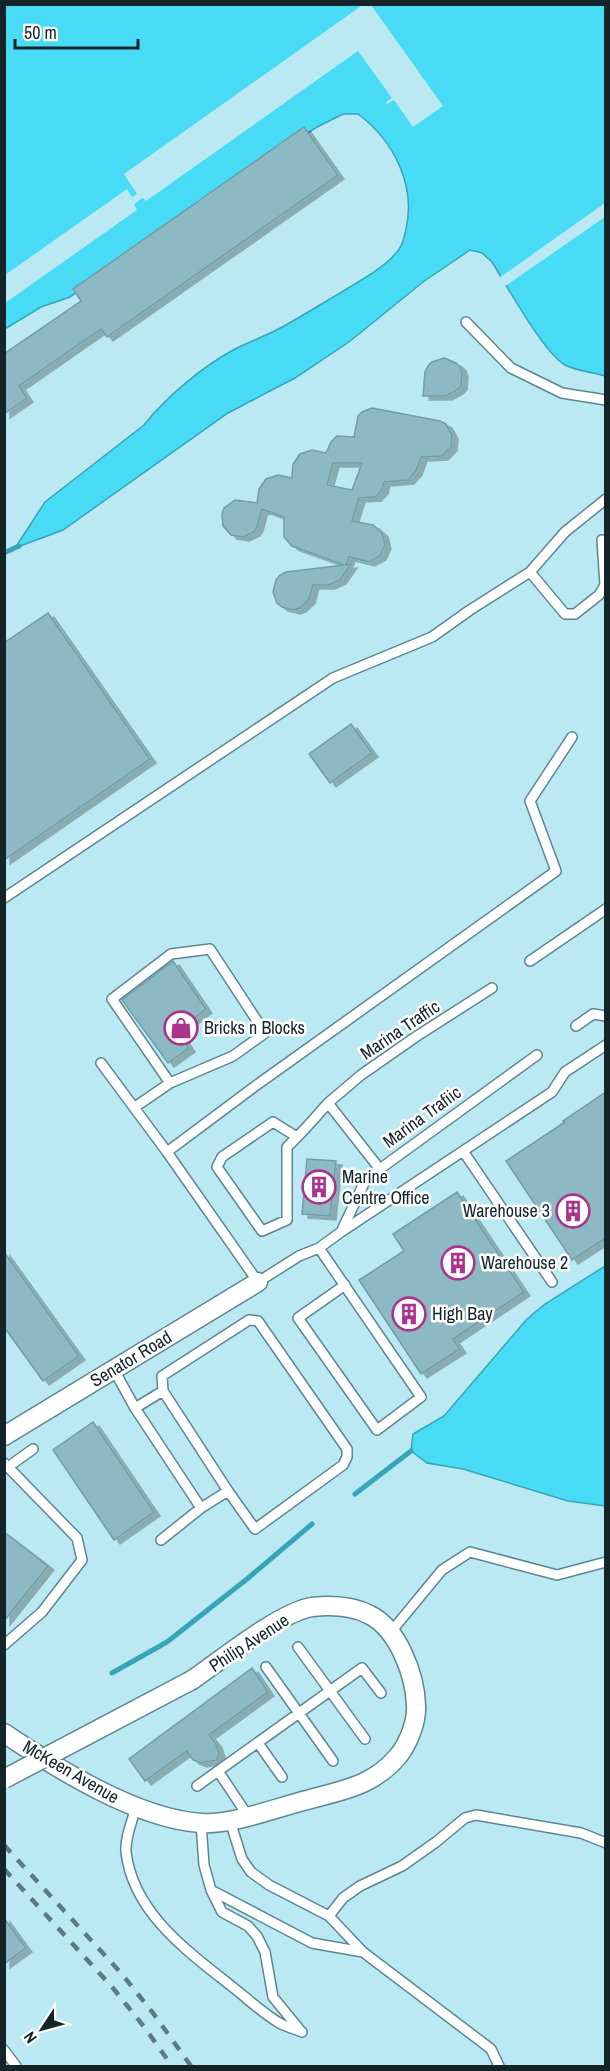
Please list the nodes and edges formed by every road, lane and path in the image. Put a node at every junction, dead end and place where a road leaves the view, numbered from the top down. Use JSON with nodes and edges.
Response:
{"nodes":[{"id":1,"x":466,"y":322,"type":"dead end"},
{"id":2,"x":606,"y":400,"type":"edge"},
{"id":3,"x":606,"y":500,"type":"edge"},
{"id":4,"x":602,"y":540,"type":"dead end"},
{"id":5,"x":530,"y":572,"type":"junction"},
{"id":6,"x":572,"y":737,"type":"dead end"},
{"id":7,"x":4,"y":898,"type":"edge"},
{"id":8,"x":606,"y":909,"type":"edge"},
{"id":9,"x":530,"y":961,"type":"dead end"},
{"id":10,"x":492,"y":988,"type":"dead end"},
{"id":11,"x":606,"y":1016,"type":"edge"},
{"id":12,"x":576,"y":1026,"type":"dead end"},
{"id":13,"x":606,"y":1045,"type":"edge"},
{"id":14,"x":537,"y":1054,"type":"dead end"},
{"id":15,"x":101,"y":1063,"type":"dead end"},
{"id":16,"x":170,"y":1083,"type":"junction"},
{"id":17,"x":328,"y":1103,"type":"junction"},
{"id":18,"x":135,"y":1107,"type":"junction"},
{"id":19,"x":297,"y":1137,"type":"junction"},
{"id":20,"x":463,"y":1151,"type":"junction"},
{"id":21,"x":167,"y":1152,"type":"junction"},
{"id":22,"x":380,"y":1168,"type":"junction"},
{"id":23,"x":342,"y":1232,"type":"junction"},
{"id":24,"x":319,"y":1248,"type":"junction"},
{"id":25,"x":258,"y":1282,"type":"junction"},
{"id":26,"x":552,"y":1282,"type":"dead end"},
{"id":27,"x":345,"y":1285,"type":"junction"},
{"id":28,"x":114,"y":1370,"type":"junction"},
{"id":29,"x":163,"y":1391,"type":"junction"},
{"id":30,"x":135,"y":1408,"type":"junction"},
{"id":31,"x":4,"y":1436,"type":"edge"},
{"id":32,"x":33,"y":1449,"type":"dead end"},
{"id":33,"x":6,"y":1465,"type":"edge"},
{"id":34,"x":228,"y":1491,"type":"junction"},
{"id":35,"x":201,"y":1508,"type":"junction"},
{"id":36,"x":161,"y":1540,"type":"dead end"},
{"id":37,"x":606,"y":1562,"type":"edge"},
{"id":38,"x":390,"y":1633,"type":"junction"},
{"id":39,"x":4,"y":1645,"type":"edge"},
{"id":40,"x":298,"y":1647,"type":"dead end"},
{"id":41,"x":266,"y":1667,"type":"dead end"},
{"id":42,"x":330,"y":1691,"type":"junction"},
{"id":43,"x":381,"y":1693,"type":"dead end"},
{"id":44,"x":299,"y":1713,"type":"junction"},
{"id":45,"x":4,"y":1733,"type":"edge"},
{"id":46,"x":365,"y":1739,"type":"dead end"},
{"id":47,"x":258,"y":1743,"type":"junction"},
{"id":48,"x":333,"y":1761,"type":"dead end"},
{"id":49,"x":218,"y":1771,"type":"junction"},
{"id":50,"x":282,"y":1778,"type":"dead end"},
{"id":51,"x":4,"y":1779,"type":"edge"},
{"id":52,"x":197,"y":1786,"type":"dead end"},
{"id":53,"x":136,"y":1808,"type":"junction"},
{"id":54,"x":248,"y":1816,"type":"junction"},
{"id":55,"x":173,"y":1818,"type":"joint"},
{"id":56,"x":230,"y":1821,"type":"junction"},
{"id":57,"x":201,"y":1823,"type":"junction"},
{"id":58,"x":606,"y":1843,"type":"edge"},
{"id":59,"x":211,"y":1890,"type":"junction"},
{"id":60,"x":329,"y":1916,"type":"junction"},
{"id":61,"x":363,"y":1952,"type":"junction"},
{"id":62,"x":4,"y":2050,"type":"edge"},
{"id":63,"x":16,"y":2067,"type":"edge"},
{"id":64,"x":499,"y":2067,"type":"edge"}],
"edges":[{"from":1,"to":2,"type":"lane"},
{"from":3,"to":5,"type":"lane"},
{"from":4,"to":5,"type":"lane"},
{"from":5,"to":7,"type":"lane"},
{"from":6,"to":21,"type":"lane"},
{"from":8,"to":9,"type":"lane"},
{"from":10,"to":17,"type":"lane","name":"Marina Traffic"},
{"from":11,"to":12,"type":"lane"},
{"from":13,"to":20,"type":"lane"},
{"from":14,"to":22,"type":"lane","name":"Marina Trafiic"},
{"from":15,"to":18,"type":"lane"},
{"from":16,"to":16,"type":"lane"},
{"from":16,"to":18,"type":"lane"},
{"from":17,"to":19,"type":"lane"},
{"from":17,"to":22,"type":"lane"},
{"from":18,"to":21,"type":"lane"},
{"from":19,"to":19,"type":"lane"},
{"from":20,"to":23,"type":"lane"},
{"from":20,"to":26,"type":"lane"},
{"from":21,"to":25,"type":"lane"},
{"from":22,"to":23,"type":"lane","name":"Marina Trafiic"},
{"from":23,"to":24,"type":"lane"},
{"from":24,"to":25,"type":"lane"},
{"from":24,"to":27,"type":"lane"},
{"from":25,"to":28,"type":"street","name":"Senator Road"},
{"from":27,"to":27,"type":"lane"},
{"from":28,"to":30,"type":"lane"},
{"from":28,"to":31,"type":"street","name":"Senator Road"},
{"from":29,"to":30,"type":"lane"},
{"from":29,"to":34,"type":"lane"},
{"from":29,"to":34,"type":"lane"},
{"from":30,"to":35,"type":"lane"},
{"from":32,"to":33,"type":"lane"},
{"from":33,"to":39,"type":"lane"},
{"from":34,"to":35,"type":"lane"},
{"from":35,"to":36,"type":"lane"},
{"from":37,"to":38,"type":"lane"},
{"from":38,"to":51,"type":"street","name":"Philip Avenue","bridge":true},
{"from":38,"to":54,"type":"street","name":"Philip Avenue"},
{"from":40,"to":42,"type":"lane"},
{"from":41,"to":44,"type":"lane"},
{"from":42,"to":43,"type":"lane"},
{"from":42,"to":44,"type":"lane"},
{"from":42,"to":46,"type":"lane"},
{"from":44,"to":47,"type":"lane"},
{"from":44,"to":48,"type":"lane"},
{"from":45,"to":53,"type":"street","name":"McKeen Avenue"},
{"from":47,"to":49,"type":"lane"},
{"from":47,"to":50,"type":"lane"},
{"from":49,"to":52,"type":"lane"},
{"from":49,"to":54,"type":"lane"},
{"from":53,"to":55,"type":"street","name":"McKeen Avenue"},
{"from":53,"to":59,"type":"lane"},
{"from":54,"to":56,"type":"street","name":"Philip Avenue"},
{"from":55,"to":57,"type":"street","name":"Philip Avenue"},
{"from":56,"to":57,"type":"street","name":"Philip Avenue"},
{"from":56,"to":60,"type":"lane"},
{"from":57,"to":59,"type":"lane"},
{"from":58,"to":60,"type":"lane"},
{"from":59,"to":61,"type":"lane"},
{"from":60,"to":61,"type":"lane"},
{"from":61,"to":64,"type":"lane"},
{"from":62,"to":63,"type":"lane"}]}
